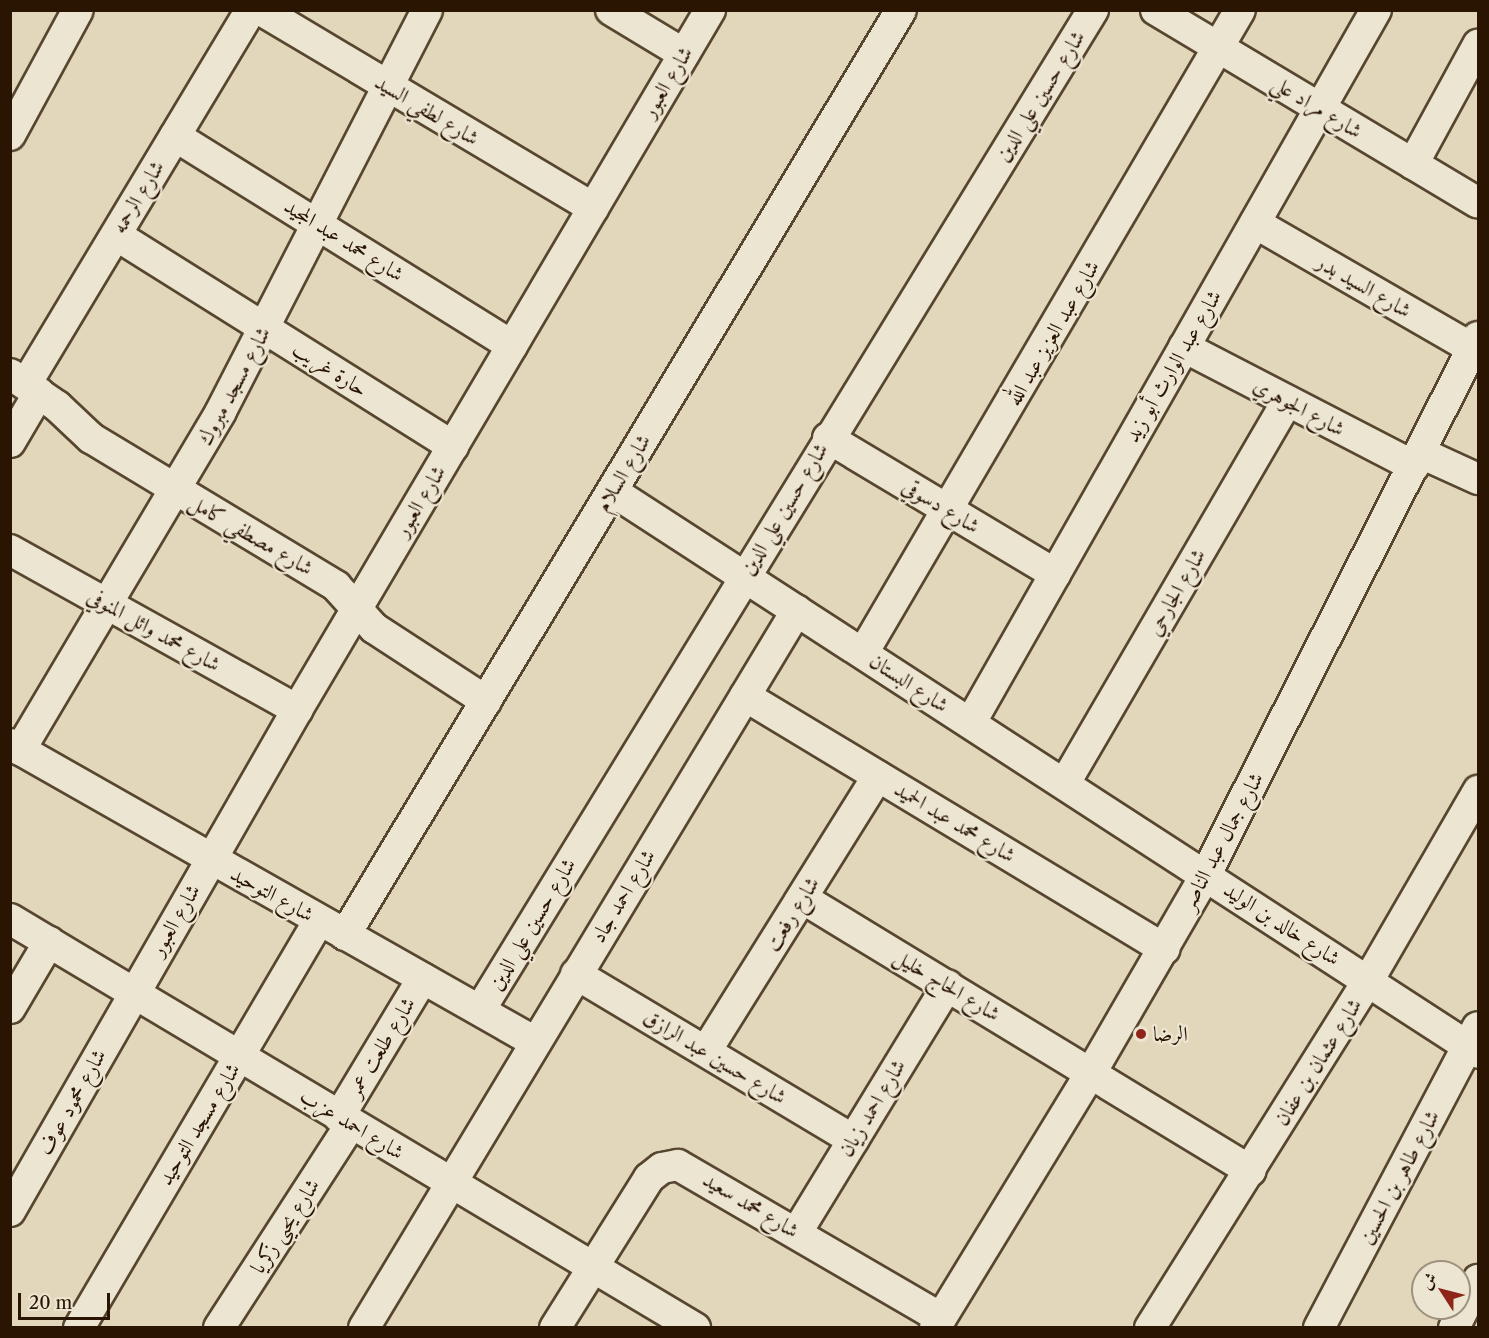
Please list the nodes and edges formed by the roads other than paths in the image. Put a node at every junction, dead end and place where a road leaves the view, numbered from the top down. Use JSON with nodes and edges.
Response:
{"nodes":[{"id":1,"x":78,"y":10,"type":"edge"},
{"id":2,"x":427,"y":10,"type":"edge"},
{"id":3,"x":611,"y":10,"type":"edge"},
{"id":4,"x":710,"y":10,"type":"edge"},
{"id":5,"x":901,"y":10,"type":"edge"},
{"id":6,"x":1093,"y":10,"type":"edge"},
{"id":7,"x":1156,"y":10,"type":"edge"},
{"id":8,"x":1240,"y":10,"type":"edge"},
{"id":9,"x":1376,"y":10,"type":"edge"},
{"id":10,"x":261,"y":11,"type":"edge"},
{"id":11,"x":1479,"y":45,"type":"edge"},
{"id":12,"x":1220,"y":48,"type":"junction"},
{"id":13,"x":684,"y":54,"type":"junction"},
{"id":14,"x":387,"y":86,"type":"junction"},
{"id":15,"x":1320,"y":109,"type":"junction"},
{"id":16,"x":10,"y":135,"type":"edge"},
{"id":17,"x":175,"y":136,"type":"junction"},
{"id":18,"x":1413,"y":164,"type":"junction"},
{"id":19,"x":1479,"y":203,"type":"edge"},
{"id":20,"x":593,"y":208,"type":"junction"},
{"id":21,"x":1255,"y":223,"type":"junction"},
{"id":22,"x":318,"y":224,"type":"junction"},
{"id":23,"x":116,"y":235,"type":"junction"},
{"id":24,"x":265,"y":328,"type":"junction"},
{"id":25,"x":1476,"y":343,"type":"edge"},
{"id":26,"x":512,"y":346,"type":"junction"},
{"id":27,"x":1184,"y":346,"type":"junction"},
{"id":28,"x":25,"y":384,"type":"edge"},
{"id":29,"x":1287,"y":400,"type":"junction"},
{"id":30,"x":828,"y":438,"type":"junction"},
{"id":31,"x":10,"y":442,"type":"edge"},
{"id":32,"x":453,"y":446,"type":"junction"},
{"id":33,"x":1417,"y":460,"type":"junction"},
{"id":34,"x":1479,"y":479,"type":"edge"},
{"id":35,"x":612,"y":491,"type":"junction"},
{"id":36,"x":176,"y":492,"type":"junction"},
{"id":37,"x":949,"y":511,"type":"junction"},
{"id":38,"x":10,"y":550,"type":"edge"},
{"id":39,"x":1055,"y":574,"type":"junction"},
{"id":40,"x":744,"y":576,"type":"junction"},
{"id":41,"x":109,"y":605,"type":"junction"},
{"id":42,"x":358,"y":606,"type":"junction"},
{"id":43,"x":797,"y":610,"type":"junction"},
{"id":44,"x":863,"y":653,"type":"junction"},
{"id":45,"x":745,"y":696,"type":"junction"},
{"id":46,"x":486,"y":701,"type":"junction"},
{"id":47,"x":297,"y":710,"type":"junction"},
{"id":48,"x":970,"y":722,"type":"junction"},
{"id":49,"x":15,"y":747,"type":"edge"},
{"id":50,"x":879,"y":776,"type":"junction"},
{"id":51,"x":1065,"y":783,"type":"junction"},
{"id":52,"x":1479,"y":791,"type":"edge"},
{"id":53,"x":210,"y":859,"type":"junction"},
{"id":54,"x":1206,"y":874,"type":"junction"},
{"id":55,"x":802,"y":898,"type":"junction"},
{"id":56,"x":10,"y":919,"type":"edge"},
{"id":57,"x":319,"y":920,"type":"junction"},
{"id":58,"x":345,"y":935,"type":"junction"},
{"id":59,"x":49,"y":942,"type":"junction"},
{"id":60,"x":1165,"y":949,"type":"junction"},
{"id":61,"x":576,"y":974,"type":"junction"},
{"id":62,"x":423,"y":978,"type":"junction"},
{"id":63,"x":1368,"y":981,"type":"junction"},
{"id":64,"x":948,"y":985,"type":"junction"},
{"id":65,"x":134,"y":993,"type":"junction"},
{"id":66,"x":10,"y":1008,"type":"edge"},
{"id":67,"x":480,"y":1010,"type":"junction"},
{"id":68,"x":535,"y":1042,"type":"junction"},
{"id":69,"x":1475,"y":1042,"type":"edge"},
{"id":70,"x":706,"y":1052,"type":"junction"},
{"id":71,"x":239,"y":1056,"type":"junction"},
{"id":72,"x":1092,"y":1071,"type":"junction"},
{"id":73,"x":345,"y":1120,"type":"junction"},
{"id":74,"x":853,"y":1140,"type":"junction"},
{"id":75,"x":1251,"y":1171,"type":"junction"},
{"id":76,"x":449,"y":1182,"type":"junction"},
{"id":77,"x":10,"y":1211,"type":"edge"},
{"id":78,"x":797,"y":1232,"type":"junction"},
{"id":79,"x":593,"y":1267,"type":"junction"},
{"id":80,"x":1479,"y":1280,"type":"edge"},
{"id":81,"x":938,"y":1323,"type":"edge"},
{"id":82,"x":78,"y":1328,"type":"edge"},
{"id":83,"x":219,"y":1328,"type":"edge"},
{"id":84,"x":364,"y":1328,"type":"edge"},
{"id":85,"x":555,"y":1328,"type":"edge"},
{"id":86,"x":696,"y":1328,"type":"edge"},
{"id":87,"x":1150,"y":1328,"type":"edge"},
{"id":88,"x":1319,"y":1328,"type":"edge"},
{"id":89,"x":1454,"y":1328,"type":"edge"}],
"edges":[{"from":1,"to":16,"type":"street"},
{"from":2,"to":14,"type":"street","name":"شارع مسجد مبروك"},
{"from":3,"to":13,"type":"street"},
{"from":4,"to":13,"type":"street","name":"شارع العبور"},
{"from":5,"to":35,"type":"street","name":"شارع السلام"},
{"from":6,"to":30,"type":"street","name":"شارع حسين علي الدين"},
{"from":7,"to":12,"type":"street","name":"شارع مراد علي"},
{"from":8,"to":12,"type":"street","name":"شارع عبد العزيز عبد الله"},
{"from":9,"to":15,"type":"street","name":"شارع عبد الوارث أبو زيد"},
{"from":10,"to":14,"type":"street","name":"شارع لطفي السيد"},
{"from":10,"to":17,"type":"street","name":"شارع الرحمه"},
{"from":11,"to":18,"type":"street"},
{"from":12,"to":15,"type":"street","name":"شارع مراد علي"},
{"from":12,"to":37,"type":"street","name":"شارع عبد العزيز عبد الله"},
{"from":13,"to":20,"type":"street","name":"شارع العبور"},
{"from":14,"to":20,"type":"street","name":"شارع لطفي السيد"},
{"from":14,"to":22,"type":"street","name":"شارع مسجد مبروك"},
{"from":15,"to":18,"type":"street","name":"شارع مراد علي"},
{"from":15,"to":21,"type":"street","name":"شارع عبد الوارث أبو زيد"},
{"from":17,"to":22,"type":"street","name":"شارع محمد عبد المجيد"},
{"from":17,"to":23,"type":"street","name":"شارع الرحمه"},
{"from":18,"to":19,"type":"street","name":"شارع مراد علي"},
{"from":20,"to":26,"type":"street","name":"شارع العبور"},
{"from":21,"to":25,"type":"street","name":"شارع السيد بدر"},
{"from":21,"to":27,"type":"street","name":"شارع عبد الوارث أبو زيد"},
{"from":22,"to":24,"type":"street","name":"شارع مسجد مبروك"},
{"from":22,"to":26,"type":"street","name":"شارع محمد عبد المجيد"},
{"from":23,"to":24,"type":"street","name":"حارة غريب"},
{"from":23,"to":28,"type":"street","name":"شارع الرحمه"},
{"from":24,"to":32,"type":"street","name":"حارة غريب"},
{"from":24,"to":36,"type":"street","name":"شارع مسجد مبروك"},
{"from":25,"to":33,"type":"street","name":"شارع جمال عبد الناصر"},
{"from":26,"to":32,"type":"street","name":"شارع العبور"},
{"from":27,"to":29,"type":"street","name":"شارع الجوهري"},
{"from":27,"to":39,"type":"street","name":"شارع عبد الوارث أبو زيد"},
{"from":28,"to":31,"type":"street","name":"شارع الرحمه"},
{"from":28,"to":36,"type":"street","name":"شارع مصطفي كامل"},
{"from":29,"to":33,"type":"street","name":"شارع الجوهري"},
{"from":29,"to":51,"type":"street","name":"شارع الجارحي"},
{"from":30,"to":37,"type":"street","name":"شارع دسوقي"},
{"from":30,"to":40,"type":"street","name":"شارع حسين علي الدين"},
{"from":32,"to":42,"type":"street","name":"شارع العبور"},
{"from":33,"to":34,"type":"street","name":"شارع الجوهري"},
{"from":33,"to":54,"type":"street","name":"شارع جمال عبد الناصر"},
{"from":35,"to":40,"type":"street","name":"شارع البستان"},
{"from":35,"to":46,"type":"street","name":"شارع السلام"},
{"from":36,"to":41,"type":"street","name":"شارع مسجد مبروك"},
{"from":36,"to":42,"type":"street","name":"شارع مصطفي كامل"},
{"from":37,"to":39,"type":"street","name":"شارع دسوقي"},
{"from":37,"to":44,"type":"street","name":"شارع عبد العزيز عبد الله"},
{"from":38,"to":41,"type":"street","name":"شارع محمد وائل المنوفي"},
{"from":39,"to":48,"type":"street","name":"شارع عبد الوارث أبو زيد"},
{"from":40,"to":43,"type":"street","name":"شارع البستان"},
{"from":40,"to":67,"type":"street","name":"شارع حسين علي الدين"},
{"from":41,"to":47,"type":"street","name":"شارع محمد وائل المنوفي"},
{"from":41,"to":49,"type":"street","name":"شارع مسجد مبروك"},
{"from":42,"to":46,"type":"street","name":"شارع مصطفي كامل"},
{"from":42,"to":47,"type":"street","name":"شارع العبور"},
{"from":43,"to":44,"type":"street","name":"شارع البستان"},
{"from":43,"to":45,"type":"street","name":"شارع احمد جاد"},
{"from":44,"to":48,"type":"street","name":"شارع البستان"},
{"from":45,"to":50,"type":"street","name":"شارع محمد عبد الحميد"},
{"from":45,"to":61,"type":"street","name":"شارع احمد جاد"},
{"from":46,"to":58,"type":"street","name":"شارع السلام"},
{"from":47,"to":53,"type":"street","name":"شارع العبور"},
{"from":48,"to":51,"type":"street","name":"شارع البستان"},
{"from":49,"to":53,"type":"street","name":"شارع التوحيد"},
{"from":50,"to":55,"type":"street","name":"شارع رفعت"},
{"from":50,"to":60,"type":"street","name":"شارع محمد عبد الحميد"},
{"from":51,"to":54,"type":"street","name":"شارع البستان"},
{"from":52,"to":63,"type":"street","name":"شارع عثمان بن عفان"},
{"from":53,"to":57,"type":"street","name":"شارع التوحيد"},
{"from":53,"to":65,"type":"street","name":"شارع العبور"},
{"from":54,"to":60,"type":"street","name":"شارع جمال عبد الناصر"},
{"from":54,"to":63,"type":"street","name":"شارع خالد بن الوليد"},
{"from":55,"to":64,"type":"street","name":"شارع الحاج خليل"},
{"from":55,"to":70,"type":"street","name":"شارع رفعت"},
{"from":56,"to":59,"type":"street","name":"شارع احمد عزب"},
{"from":57,"to":58,"type":"street","name":"شارع التوحيد"},
{"from":57,"to":71,"type":"street","name":"شارع مسجد التوحيد"},
{"from":58,"to":62,"type":"street","name":"شارع التوحيد"},
{"from":59,"to":65,"type":"street","name":"شارع احمد عزب"},
{"from":59,"to":66,"type":"street"},
{"from":60,"to":72,"type":"street","name":"شارع جمال عبد الناصر"},
{"from":61,"to":68,"type":"street","name":"شارع احمد جاد"},
{"from":61,"to":70,"type":"street","name":"شارع حسين عبد الرازق"},
{"from":62,"to":67,"type":"street","name":"شارع التوحيد"},
{"from":62,"to":73,"type":"street","name":"شارع طلعت عمر"},
{"from":63,"to":69,"type":"street","name":"شارع خالد بن الوليد"},
{"from":63,"to":75,"type":"street","name":"شارع عثمان بن عفان"},
{"from":64,"to":72,"type":"street","name":"شارع الحاج خليل"},
{"from":64,"to":74,"type":"street","name":"شارع احمد زيان"},
{"from":65,"to":71,"type":"street","name":"شارع احمد عزب"},
{"from":65,"to":77,"type":"street","name":"شارع محمود عوف"},
{"from":67,"to":68,"type":"street","name":"شارع التوحيد"},
{"from":68,"to":76,"type":"street","name":"شارع احمد جاد"},
{"from":69,"to":88,"type":"street","name":"شارع طاهر بن الحسين"},
{"from":70,"to":74,"type":"street","name":"شارع حسين عبد الرازق"},
{"from":71,"to":73,"type":"street","name":"شارع احمد عزب"},
{"from":71,"to":82,"type":"street","name":"شارع مسجد التوحيد"},
{"from":72,"to":75,"type":"street","name":"شارع الحاج خليل"},
{"from":72,"to":81,"type":"street","name":"شارع جمال عبد الناصر"},
{"from":73,"to":76,"type":"street","name":"شارع احمد عزب"},
{"from":73,"to":83,"type":"street","name":"شارع يحيى زكريا"},
{"from":74,"to":78,"type":"street","name":"شارع احمد زيان"},
{"from":75,"to":87,"type":"street","name":"شارع عثمان بن عفان"},
{"from":76,"to":79,"type":"street","name":"شارع احمد عزب"},
{"from":76,"to":84,"type":"street","name":"شارع احمد جاد"},
{"from":78,"to":79,"type":"street","name":"شارع محمد سعيد"},
{"from":78,"to":81,"type":"street","name":"شارع محمد سعيد"},
{"from":79,"to":85,"type":"street"},
{"from":79,"to":86,"type":"street","name":"شارع احمد عزب"},
{"from":80,"to":89,"type":"street"}]}
